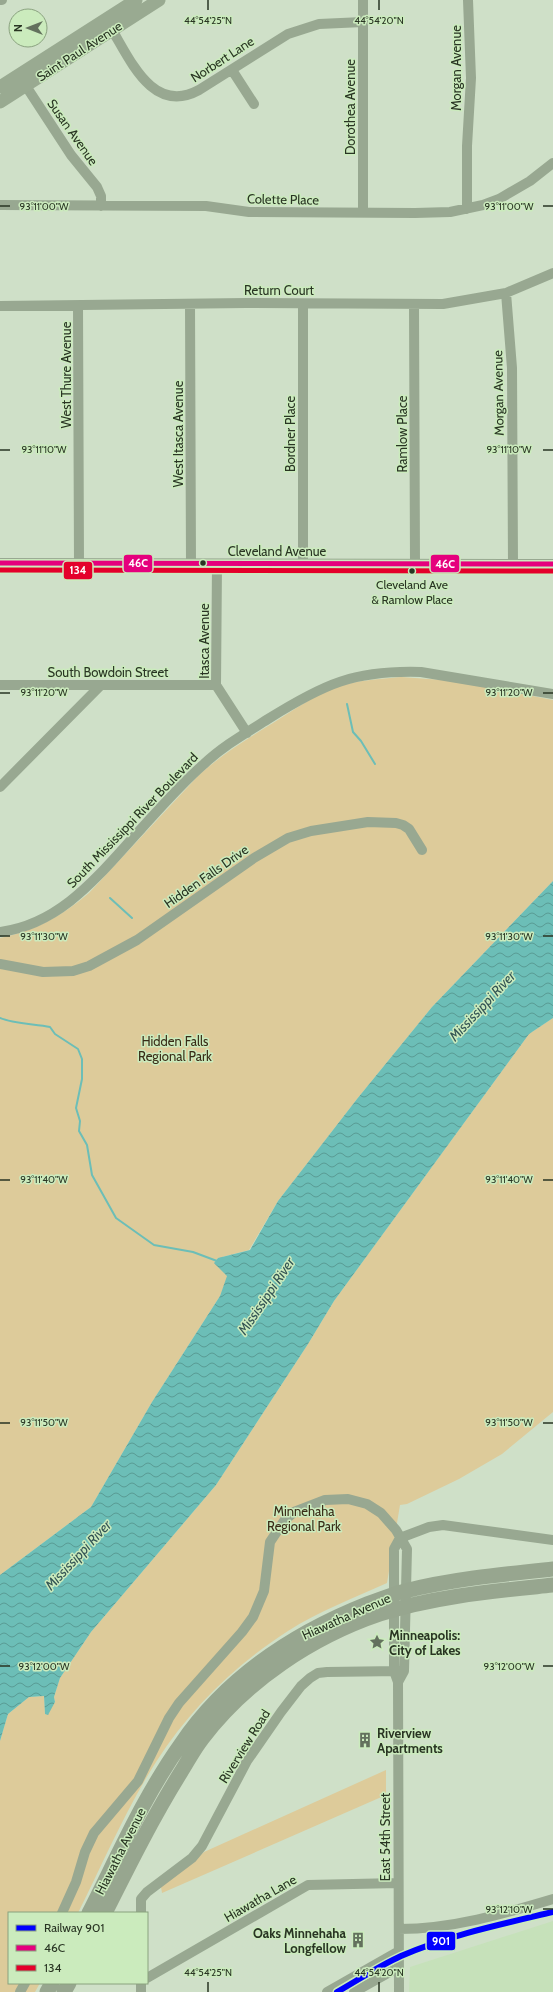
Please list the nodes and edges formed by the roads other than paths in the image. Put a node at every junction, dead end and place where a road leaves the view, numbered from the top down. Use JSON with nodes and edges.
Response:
{"nodes":[{"id":1,"x":136,"y":0,"type":"edge"},
{"id":2,"x":159,"y":0,"type":"edge"},
{"id":3,"x":363,"y":0,"type":"edge"},
{"id":4,"x":468,"y":0,"type":"edge"},
{"id":5,"x":363,"y":22,"type":"junction"},
{"id":6,"x":109,"y":25,"type":"junction"},
{"id":7,"x":232,"y":70,"type":"junction"},
{"id":8,"x":22,"y":80,"type":"junction"},
{"id":9,"x":0,"y":87,"type":"edge"},
{"id":10,"x":0,"y":102,"type":"edge"},
{"id":11,"x":254,"y":104,"type":"dead end"},
{"id":12,"x":553,"y":163,"type":"edge"},
{"id":13,"x":0,"y":205,"type":"edge"},
{"id":14,"x":101,"y":206,"type":"junction"},
{"id":15,"x":467,"y":209,"type":"junction"},
{"id":16,"x":363,"y":213,"type":"junction"},
{"id":17,"x":553,"y":273,"type":"edge"},
{"id":18,"x":506,"y":293,"type":"junction"},
{"id":19,"x":190,"y":304,"type":"junction"},
{"id":20,"x":303,"y":304,"type":"junction"},
{"id":21,"x":414,"y":304,"type":"junction"},
{"id":22,"x":0,"y":306,"type":"edge"},
{"id":23,"x":78,"y":306,"type":"junction"},
{"id":24,"x":0,"y":563,"type":"edge"},
{"id":25,"x":79,"y":564,"type":"junction"},
{"id":26,"x":191,"y":564,"type":"junction"},
{"id":27,"x":217,"y":564,"type":"junction"},
{"id":28,"x":303,"y":564,"type":"junction"},
{"id":29,"x":415,"y":564,"type":"junction"},
{"id":30,"x":513,"y":564,"type":"junction"},
{"id":31,"x":553,"y":564,"type":"edge"},
{"id":32,"x":0,"y":685,"type":"edge"},
{"id":33,"x":101,"y":685,"type":"junction"},
{"id":34,"x":216,"y":685,"type":"junction"},
{"id":35,"x":553,"y":694,"type":"edge"},
{"id":36,"x":246,"y":733,"type":"junction"},
{"id":37,"x":0,"y":787,"type":"edge"},
{"id":38,"x":422,"y":850,"type":"dead end"},
{"id":39,"x":0,"y":932,"type":"edge"},
{"id":40,"x":0,"y":964,"type":"edge"},
{"id":41,"x":400,"y":1538,"type":"junction"},
{"id":42,"x":553,"y":1540,"type":"edge"},
{"id":43,"x":553,"y":1569,"type":"edge"},
{"id":44,"x":553,"y":1585,"type":"edge"},
{"id":45,"x":400,"y":1592,"type":"junction"},
{"id":46,"x":400,"y":1609,"type":"junction"},
{"id":47,"x":399,"y":1671,"type":"junction"},
{"id":48,"x":398,"y":1883,"type":"junction"},
{"id":49,"x":553,"y":1899,"type":"edge"},
{"id":50,"x":62,"y":1912,"type":"edge"},
{"id":51,"x":90,"y":1912,"type":"edge"},
{"id":52,"x":106,"y":1912,"type":"edge"},
{"id":53,"x":141,"y":1912,"type":"edge"},
{"id":54,"x":400,"y":1929,"type":"junction"},
{"id":55,"x":399,"y":1951,"type":"junction"},
{"id":56,"x":400,"y":1967,"type":"junction"},
{"id":57,"x":148,"y":1977,"type":"edge"},
{"id":58,"x":327,"y":1992,"type":"edge"},
{"id":59,"x":354,"y":1992,"type":"edge"},
{"id":60,"x":399,"y":1992,"type":"edge"}],
"edges":[{"from":1,"to":6,"type":"main road","name":"Saint Paul Avenue"},
{"from":2,"to":6,"type":"main road","name":"Saint Paul Avenue"},
{"from":3,"to":5,"type":"street","name":"Dorothea Avenue"},
{"from":4,"to":15,"type":"street","name":"Morgan Avenue"},
{"from":5,"to":7,"type":"street","name":"Norbert Lane"},
{"from":5,"to":16,"type":"street","name":"Dorothea Avenue"},
{"from":6,"to":7,"type":"street","name":"Norbert Lane"},
{"from":6,"to":8,"type":"main road","name":"Saint Paul Avenue"},
{"from":7,"to":11,"type":"street"},
{"from":8,"to":9,"type":"main road","name":"Saint Paul Avenue"},
{"from":8,"to":10,"type":"main road","name":"Saint Paul Avenue"},
{"from":8,"to":14,"type":"street","name":"Susan Avenue"},
{"from":12,"to":15,"type":"street","name":"Colette Place"},
{"from":13,"to":14,"type":"street","name":"Colette Place"},
{"from":14,"to":16,"type":"street","name":"Colette Place"},
{"from":15,"to":16,"type":"street","name":"Colette Place"},
{"from":17,"to":18,"type":"street","name":"Return Court"},
{"from":18,"to":21,"type":"street","name":"Return Court"},
{"from":18,"to":30,"type":"street","name":"Morgan Avenue"},
{"from":19,"to":20,"type":"street","name":"Return Court"},
{"from":19,"to":23,"type":"street","name":"Return Court"},
{"from":19,"to":26,"type":"street","name":"West Itasca Avenue"},
{"from":20,"to":21,"type":"street","name":"Return Court"},
{"from":20,"to":28,"type":"street","name":"Bordner Place"},
{"from":21,"to":29,"type":"street","name":"Ramlow Place"},
{"from":22,"to":23,"type":"street","name":"Return Court"},
{"from":23,"to":25,"type":"street","name":"West Thure Avenue"},
{"from":24,"to":25,"type":"street","name":"Cleveland Avenue"},
{"from":25,"to":26,"type":"street","name":"Cleveland Avenue"},
{"from":26,"to":27,"type":"street","name":"Cleveland Avenue"},
{"from":27,"to":28,"type":"street","name":"Cleveland Avenue"},
{"from":27,"to":34,"type":"street","name":"Itasca Avenue"},
{"from":28,"to":29,"type":"street","name":"Cleveland Avenue"},
{"from":29,"to":30,"type":"street","name":"Cleveland Avenue"},
{"from":30,"to":31,"type":"street","name":"Cleveland Avenue"},
{"from":32,"to":33,"type":"street","name":"South Bowdoin Street"},
{"from":33,"to":34,"type":"street","name":"South Bowdoin Street"},
{"from":33,"to":37,"type":"street"},
{"from":34,"to":36,"type":"street","name":"Itasca Avenue"},
{"from":35,"to":36,"type":"street","name":"South Mississippi River Boulevard"},
{"from":36,"to":39,"type":"street","name":"South Mississippi River Boulevard"},
{"from":38,"to":40,"type":"street","name":"Hidden Falls Drive"},
{"from":41,"to":42,"type":"street"},
{"from":41,"to":45,"type":"street","name":"East 54th Street"},
{"from":41,"to":50,"type":"street"},
{"from":43,"to":45,"type":"highway","name":"Hiawatha Avenue"},
{"from":44,"to":46,"type":"highway","name":"Hiawatha Avenue"},
{"from":45,"to":46,"type":"street","name":"East 54th Street"},
{"from":45,"to":51,"type":"highway","name":"Hiawatha Avenue"},
{"from":46,"to":47,"type":"street","name":"East 54th Street"},
{"from":46,"to":52,"type":"highway","name":"Hiawatha Avenue"},
{"from":47,"to":48,"type":"street","name":"East 54th Street"},
{"from":47,"to":53,"type":"street","name":"Riverview Road"},
{"from":48,"to":54,"type":"street","name":"East 54th Street"},
{"from":48,"to":57,"type":"street","name":"Hiawatha Lane"},
{"from":49,"to":54,"type":"street"},
{"from":54,"to":55,"type":"street","name":"East 54th Street"},
{"from":55,"to":56,"type":"street","name":"East 54th Street"},
{"from":55,"to":58,"type":"street"},
{"from":56,"to":59,"type":"street"},
{"from":56,"to":60,"type":"street","name":"East 54th Street"}]}
